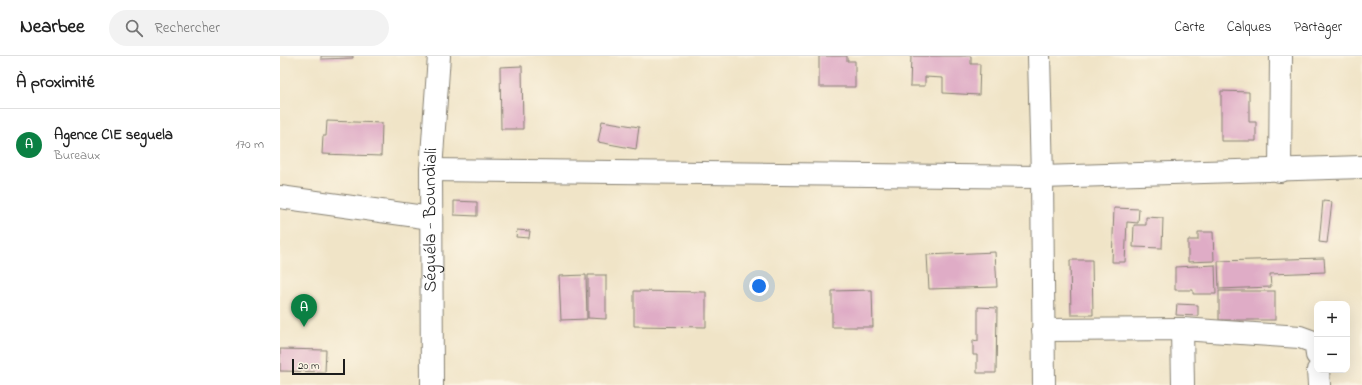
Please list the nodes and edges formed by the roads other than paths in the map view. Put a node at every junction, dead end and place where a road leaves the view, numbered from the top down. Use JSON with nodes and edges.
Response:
{"nodes":[{"id":1,"x":439,"y":56,"type":"edge"},
{"id":2,"x":1038,"y":56,"type":"edge"},
{"id":3,"x":1281,"y":56,"type":"edge"},
{"id":4,"x":1362,"y":167,"type":"edge"},
{"id":5,"x":431,"y":170,"type":"junction"},
{"id":6,"x":1280,"y":171,"type":"junction"},
{"id":7,"x":1042,"y":177,"type":"junction"},
{"id":8,"x":280,"y":197,"type":"edge"},
{"id":9,"x":431,"y":218,"type":"junction"},
{"id":10,"x":1182,"y":329,"type":"junction"},
{"id":11,"x":1043,"y":330,"type":"junction"},
{"id":12,"x":1314,"y":343,"type":"edge"},
{"id":13,"x":1318,"y":373,"type":"edge"},
{"id":14,"x":432,"y":385,"type":"edge"},
{"id":15,"x":1044,"y":385,"type":"edge"},
{"id":16,"x":1183,"y":385,"type":"edge"},
{"id":17,"x":1319,"y":385,"type":"edge"}],
"edges":[{"from":1,"to":5,"type":"street","name":"Séguéla - Boundiali"},
{"from":2,"to":7,"type":"street"},
{"from":3,"to":6,"type":"street"},
{"from":4,"to":6,"type":"street"},
{"from":5,"to":7,"type":"street"},
{"from":5,"to":9,"type":"street","name":"Séguéla - Boundiali"},
{"from":6,"to":7,"type":"street"},
{"from":7,"to":11,"type":"street"},
{"from":8,"to":9,"type":"street"},
{"from":9,"to":14,"type":"street","name":"Séguéla - Boundiali"},
{"from":10,"to":11,"type":"street"},
{"from":10,"to":12,"type":"street"},
{"from":10,"to":16,"type":"street"},
{"from":11,"to":15,"type":"street"},
{"from":13,"to":17,"type":"street"}]}
